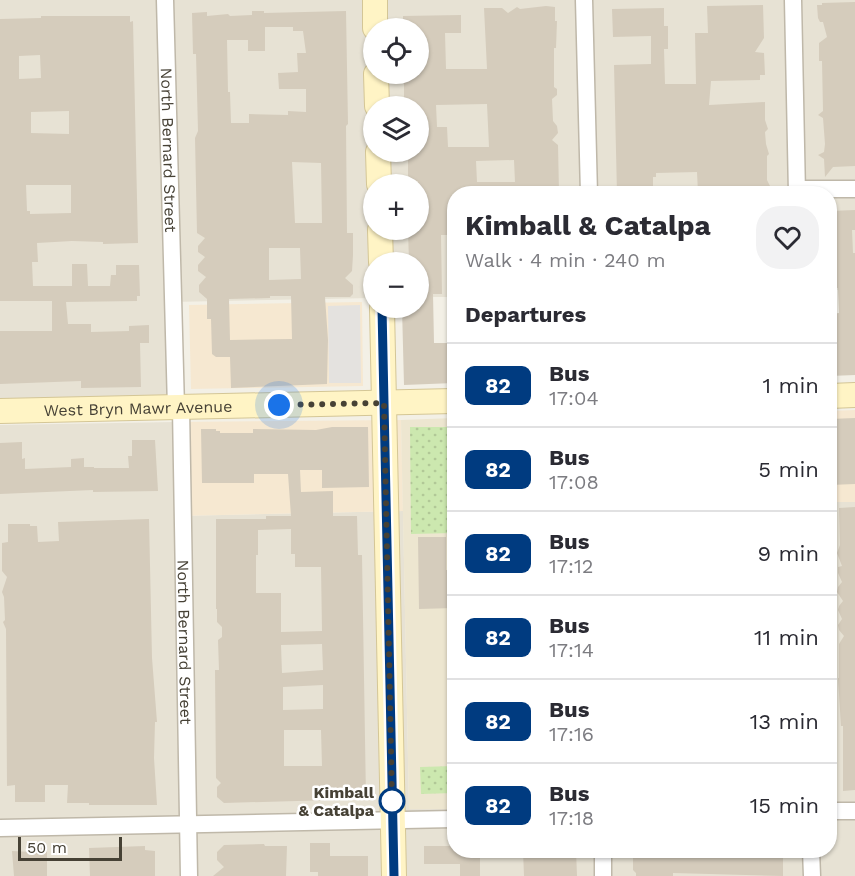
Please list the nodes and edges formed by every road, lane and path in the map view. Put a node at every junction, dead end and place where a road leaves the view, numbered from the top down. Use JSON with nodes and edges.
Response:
{"nodes":[{"id":1,"x":165,"y":0,"type":"edge"},
{"id":2,"x":375,"y":0,"type":"edge"},
{"id":3,"x":584,"y":0,"type":"edge"},
{"id":4,"x":793,"y":0,"type":"edge"},
{"id":5,"x":375,"y":18,"type":"edge"},
{"id":6,"x":589,"y":186,"type":"edge"},
{"id":7,"x":797,"y":186,"type":"edge"},
{"id":8,"x":855,"y":189,"type":"edge"},
{"id":9,"x":837,"y":190,"type":"edge"},
{"id":10,"x":382,"y":318,"type":"edge"},
{"id":11,"x":855,"y":395,"type":"edge"},
{"id":12,"x":837,"y":396,"type":"edge"},
{"id":13,"x":447,"y":401,"type":"edge"},
{"id":14,"x":384,"y":403,"type":"junction"},
{"id":15,"x":178,"y":408,"type":"junction"},
{"id":16,"x":0,"y":411,"type":"edge"},
{"id":17,"x":837,"y":811,"type":"edge"},
{"id":18,"x":855,"y":811,"type":"edge"},
{"id":19,"x":447,"y":819,"type":"edge"},
{"id":20,"x":393,"y":820,"type":"junction"},
{"id":21,"x":188,"y":824,"type":"junction"},
{"id":22,"x":0,"y":828,"type":"edge"},
{"id":23,"x":603,"y":858,"type":"edge"},
{"id":24,"x":811,"y":858,"type":"edge"},
{"id":25,"x":189,"y":876,"type":"edge"},
{"id":26,"x":394,"y":876,"type":"edge"},
{"id":27,"x":603,"y":876,"type":"edge"},
{"id":28,"x":812,"y":876,"type":"edge"}],
"edges":[{"from":1,"to":15,"type":"street","name":"North Bernard Street"},
{"from":2,"to":5,"type":"street"},
{"from":3,"to":6,"type":"street"},
{"from":4,"to":7,"type":"street"},
{"from":8,"to":9,"type":"street"},
{"from":10,"to":14,"type":"street"},
{"from":11,"to":12,"type":"street"},
{"from":13,"to":14,"type":"street","name":"West Bryn Mawr Avenue"},
{"from":14,"to":15,"type":"street","name":"West Bryn Mawr Avenue"},
{"from":14,"to":20,"type":"street"},
{"from":15,"to":16,"type":"street","name":"West Bryn Mawr Avenue"},
{"from":15,"to":21,"type":"street","name":"North Bernard Street"},
{"from":17,"to":18,"type":"street"},
{"from":19,"to":20,"type":"street"},
{"from":20,"to":21,"type":"street"},
{"from":20,"to":26,"type":"street"},
{"from":21,"to":22,"type":"street"},
{"from":21,"to":25,"type":"street","name":"North Bernard Street"},
{"from":23,"to":27,"type":"street"},
{"from":24,"to":28,"type":"street"}]}
